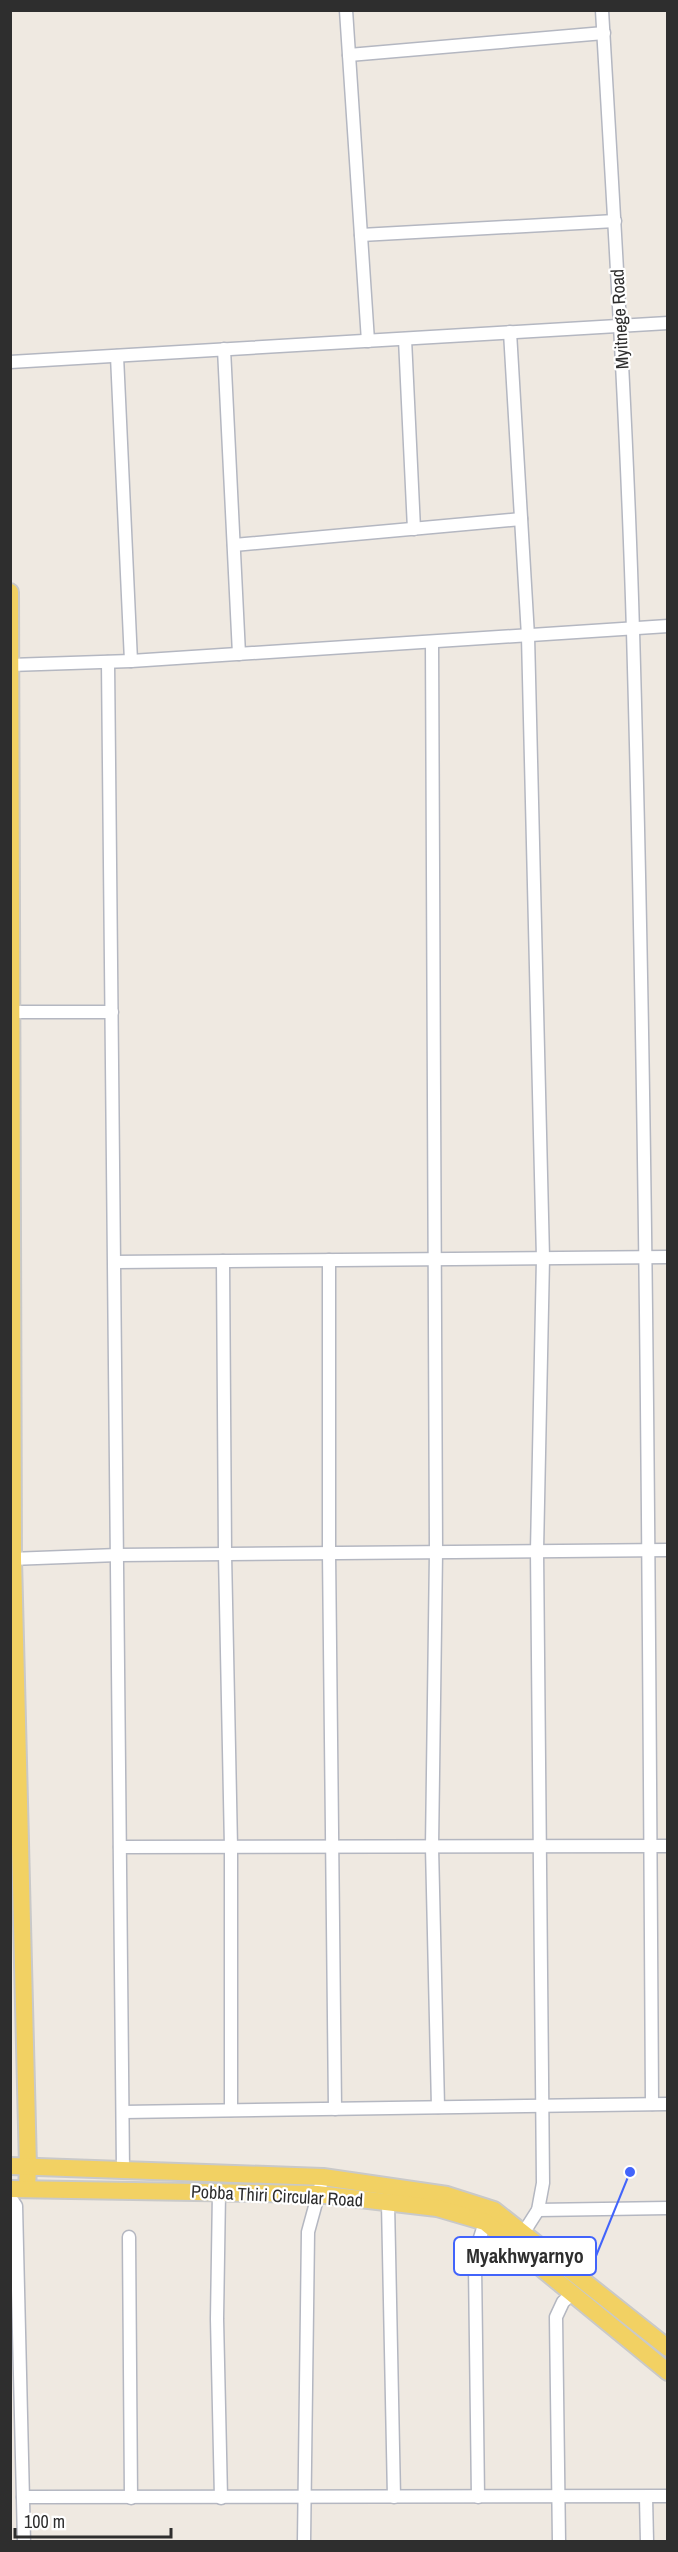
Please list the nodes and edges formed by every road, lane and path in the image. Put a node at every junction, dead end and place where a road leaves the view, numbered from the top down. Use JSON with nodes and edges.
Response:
{"nodes":[{"id":1,"x":346,"y":10,"type":"edge"},
{"id":2,"x":602,"y":10,"type":"edge"},
{"id":3,"x":604,"y":33,"type":"junction"},
{"id":4,"x":349,"y":55,"type":"junction"},
{"id":5,"x":615,"y":221,"type":"junction"},
{"id":6,"x":361,"y":235,"type":"junction"},
{"id":7,"x":668,"y":323,"type":"edge"},
{"id":8,"x":621,"y":326,"type":"junction"},
{"id":9,"x":510,"y":332,"type":"junction"},
{"id":10,"x":405,"y":339,"type":"junction"},
{"id":11,"x":368,"y":341,"type":"junction"},
{"id":12,"x":224,"y":349,"type":"junction"},
{"id":13,"x":117,"y":356,"type":"junction"},
{"id":14,"x":10,"y":362,"type":"edge"},
{"id":15,"x":521,"y":519,"type":"junction"},
{"id":16,"x":414,"y":529,"type":"junction"},
{"id":17,"x":234,"y":545,"type":"junction"},
{"id":18,"x":10,"y":592,"type":"edge"},
{"id":19,"x":668,"y":626,"type":"edge"},
{"id":20,"x":633,"y":628,"type":"junction"},
{"id":21,"x":528,"y":636,"type":"junction"},
{"id":22,"x":432,"y":642,"type":"junction"},
{"id":23,"x":239,"y":654,"type":"junction"},
{"id":24,"x":131,"y":661,"type":"junction"},
{"id":25,"x":108,"y":662,"type":"junction"},
{"id":26,"x":11,"y":666,"type":"edge"},
{"id":27,"x":12,"y":901,"type":"edge"},
{"id":28,"x":11,"y":1012,"type":"edge"},
{"id":29,"x":112,"y":1012,"type":"junction"},
{"id":30,"x":646,"y":1257,"type":"junction"},
{"id":31,"x":668,"y":1257,"type":"edge"},
{"id":32,"x":543,"y":1258,"type":"junction"},
{"id":33,"x":435,"y":1259,"type":"junction"},
{"id":34,"x":329,"y":1260,"type":"junction"},
{"id":35,"x":223,"y":1261,"type":"junction"},
{"id":36,"x":115,"y":1262,"type":"junction"},
{"id":37,"x":649,"y":1550,"type":"junction"},
{"id":38,"x":668,"y":1550,"type":"edge"},
{"id":39,"x":537,"y":1551,"type":"junction"},
{"id":40,"x":436,"y":1552,"type":"junction"},
{"id":41,"x":328,"y":1553,"type":"junction"},
{"id":42,"x":225,"y":1554,"type":"junction"},
{"id":43,"x":118,"y":1555,"type":"junction"},
{"id":44,"x":12,"y":1559,"type":"edge"},
{"id":45,"x":539,"y":1846,"type":"junction"},
{"id":46,"x":650,"y":1846,"type":"junction"},
{"id":47,"x":668,"y":1846,"type":"edge"},
{"id":48,"x":120,"y":1847,"type":"junction"},
{"id":49,"x":231,"y":1847,"type":"junction"},
{"id":50,"x":332,"y":1847,"type":"junction"},
{"id":51,"x":432,"y":1847,"type":"junction"},
{"id":52,"x":652,"y":2104,"type":"junction"},
{"id":53,"x":668,"y":2104,"type":"edge"},
{"id":54,"x":544,"y":2106,"type":"junction"},
{"id":55,"x":438,"y":2107,"type":"junction"},
{"id":56,"x":335,"y":2109,"type":"junction"},
{"id":57,"x":231,"y":2110,"type":"junction"},
{"id":58,"x":123,"y":2112,"type":"junction"},
{"id":59,"x":10,"y":2166,"type":"edge"},
{"id":60,"x":28,"y":2167,"type":"junction"},
{"id":61,"x":123,"y":2170,"type":"junction"},
{"id":62,"x":323,"y":2177,"type":"junction"},
{"id":63,"x":19,"y":2189,"type":"edge"},
{"id":64,"x":219,"y":2192,"type":"junction"},
{"id":65,"x":317,"y":2194,"type":"junction"},
{"id":66,"x":13,"y":2201,"type":"edge"},
{"id":67,"x":388,"y":2203,"type":"junction"},
{"id":68,"x":668,"y":2208,"type":"edge"},
{"id":69,"x":538,"y":2210,"type":"junction"},
{"id":70,"x":484,"y":2222,"type":"junction"},
{"id":71,"x":524,"y":2232,"type":"junction"},
{"id":72,"x":129,"y":2237,"type":"dead end"},
{"id":73,"x":573,"y":2294,"type":"junction"},
{"id":74,"x":668,"y":2348,"type":"edge"},
{"id":75,"x":668,"y":2373,"type":"edge"},
{"id":76,"x":668,"y":2496,"type":"edge"},
{"id":77,"x":478,"y":2497,"type":"junction"},
{"id":78,"x":557,"y":2497,"type":"junction"},
{"id":79,"x":646,"y":2497,"type":"junction"},
{"id":80,"x":23,"y":2498,"type":"junction"},
{"id":81,"x":131,"y":2498,"type":"junction"},
{"id":82,"x":221,"y":2498,"type":"junction"},
{"id":83,"x":304,"y":2498,"type":"junction"},
{"id":84,"x":394,"y":2498,"type":"junction"},
{"id":85,"x":24,"y":2541,"type":"edge"},
{"id":86,"x":304,"y":2541,"type":"edge"},
{"id":87,"x":559,"y":2541,"type":"edge"},
{"id":88,"x":646,"y":2541,"type":"edge"}],
"edges":[{"from":1,"to":4,"type":"street"},
{"from":2,"to":3,"type":"street","name":"Myitnege Road"},
{"from":3,"to":4,"type":"street"},
{"from":3,"to":5,"type":"street","name":"Myitnege Road"},
{"from":4,"to":6,"type":"street"},
{"from":5,"to":6,"type":"street"},
{"from":5,"to":8,"type":"street","name":"Myitnege Road"},
{"from":6,"to":11,"type":"street"},
{"from":7,"to":8,"type":"street"},
{"from":8,"to":9,"type":"street"},
{"from":8,"to":20,"type":"street","name":"Myitnege Road"},
{"from":9,"to":10,"type":"street"},
{"from":9,"to":15,"type":"street"},
{"from":10,"to":11,"type":"street"},
{"from":10,"to":16,"type":"street"},
{"from":11,"to":12,"type":"street"},
{"from":12,"to":13,"type":"street"},
{"from":12,"to":17,"type":"street"},
{"from":13,"to":14,"type":"street"},
{"from":13,"to":24,"type":"street"},
{"from":15,"to":16,"type":"street"},
{"from":15,"to":21,"type":"street"},
{"from":16,"to":17,"type":"street"},
{"from":17,"to":23,"type":"street"},
{"from":18,"to":26,"type":"main road"},
{"from":19,"to":20,"type":"street"},
{"from":20,"to":21,"type":"street"},
{"from":20,"to":30,"type":"street","name":"Myitnege Road"},
{"from":21,"to":22,"type":"street"},
{"from":21,"to":32,"type":"street"},
{"from":22,"to":23,"type":"street"},
{"from":22,"to":33,"type":"street"},
{"from":23,"to":24,"type":"street"},
{"from":24,"to":25,"type":"street"},
{"from":25,"to":26,"type":"street"},
{"from":25,"to":29,"type":"street"},
{"from":26,"to":27,"type":"main road"},
{"from":27,"to":28,"type":"main road"},
{"from":28,"to":29,"type":"street"},
{"from":28,"to":44,"type":"main road"},
{"from":29,"to":36,"type":"street"},
{"from":30,"to":31,"type":"street"},
{"from":30,"to":32,"type":"street"},
{"from":30,"to":37,"type":"street","name":"Myitnege Road"},
{"from":32,"to":33,"type":"street"},
{"from":32,"to":39,"type":"street"},
{"from":33,"to":34,"type":"street"},
{"from":33,"to":40,"type":"street"},
{"from":34,"to":35,"type":"street"},
{"from":34,"to":41,"type":"street"},
{"from":35,"to":36,"type":"street"},
{"from":35,"to":42,"type":"street"},
{"from":36,"to":43,"type":"street"},
{"from":37,"to":38,"type":"street"},
{"from":37,"to":39,"type":"street"},
{"from":37,"to":46,"type":"street","name":"Myitnege Road"},
{"from":39,"to":40,"type":"street"},
{"from":39,"to":45,"type":"street"},
{"from":40,"to":41,"type":"street"},
{"from":40,"to":51,"type":"street"},
{"from":41,"to":42,"type":"street"},
{"from":41,"to":50,"type":"street"},
{"from":42,"to":43,"type":"street"},
{"from":42,"to":49,"type":"street"},
{"from":43,"to":44,"type":"street"},
{"from":43,"to":48,"type":"street"},
{"from":44,"to":60,"type":"main road"},
{"from":45,"to":46,"type":"street"},
{"from":45,"to":51,"type":"street"},
{"from":45,"to":54,"type":"street"},
{"from":46,"to":47,"type":"street"},
{"from":46,"to":52,"type":"street","name":"Myitnege Road"},
{"from":48,"to":49,"type":"street"},
{"from":48,"to":58,"type":"street"},
{"from":49,"to":50,"type":"street"},
{"from":49,"to":57,"type":"street"},
{"from":50,"to":51,"type":"street"},
{"from":50,"to":56,"type":"street"},
{"from":51,"to":55,"type":"street"},
{"from":52,"to":53,"type":"street"},
{"from":52,"to":54,"type":"street"},
{"from":54,"to":55,"type":"street"},
{"from":54,"to":69,"type":"street"},
{"from":55,"to":56,"type":"street"},
{"from":56,"to":57,"type":"street"},
{"from":57,"to":58,"type":"street"},
{"from":58,"to":61,"type":"street"},
{"from":59,"to":60,"type":"main road","name":"Pobba Thiri Circular Road"},
{"from":60,"to":61,"type":"main road","name":"Pobba Thiri Circular Road"},
{"from":60,"to":63,"type":"main road"},
{"from":61,"to":62,"type":"main road","name":"Pobba Thiri Circular Road"},
{"from":62,"to":65,"type":"street"},
{"from":62,"to":71,"type":"main road","name":"Pobba Thiri Circular Road"},
{"from":63,"to":64,"type":"main road","name":"Pobba Thiri Circular Road"},
{"from":63,"to":66,"type":"street"},
{"from":64,"to":65,"type":"main road","name":"Pobba Thiri Circular Road"},
{"from":64,"to":82,"type":"street"},
{"from":65,"to":67,"type":"main road","name":"Pobba Thiri Circular Road"},
{"from":65,"to":83,"type":"street"},
{"from":66,"to":80,"type":"street"},
{"from":67,"to":70,"type":"main road","name":"Pobba Thiri Circular Road"},
{"from":67,"to":84,"type":"street"},
{"from":68,"to":69,"type":"street"},
{"from":69,"to":71,"type":"street"},
{"from":70,"to":73,"type":"main road","name":"Pobba Thiri Circular Road"},
{"from":70,"to":77,"type":"street"},
{"from":71,"to":74,"type":"main road","name":"Pobba Thiri Circular Road"},
{"from":72,"to":81,"type":"street"},
{"from":73,"to":75,"type":"main road","name":"Pobba Thiri Circular Road"},
{"from":73,"to":78,"type":"street"},
{"from":76,"to":79,"type":"street"},
{"from":77,"to":78,"type":"street"},
{"from":77,"to":84,"type":"street"},
{"from":78,"to":79,"type":"street"},
{"from":78,"to":87,"type":"street"},
{"from":79,"to":88,"type":"street"},
{"from":80,"to":81,"type":"street"},
{"from":80,"to":85,"type":"street"},
{"from":81,"to":82,"type":"street"},
{"from":82,"to":83,"type":"street"},
{"from":83,"to":84,"type":"street"},
{"from":83,"to":86,"type":"street"}]}
